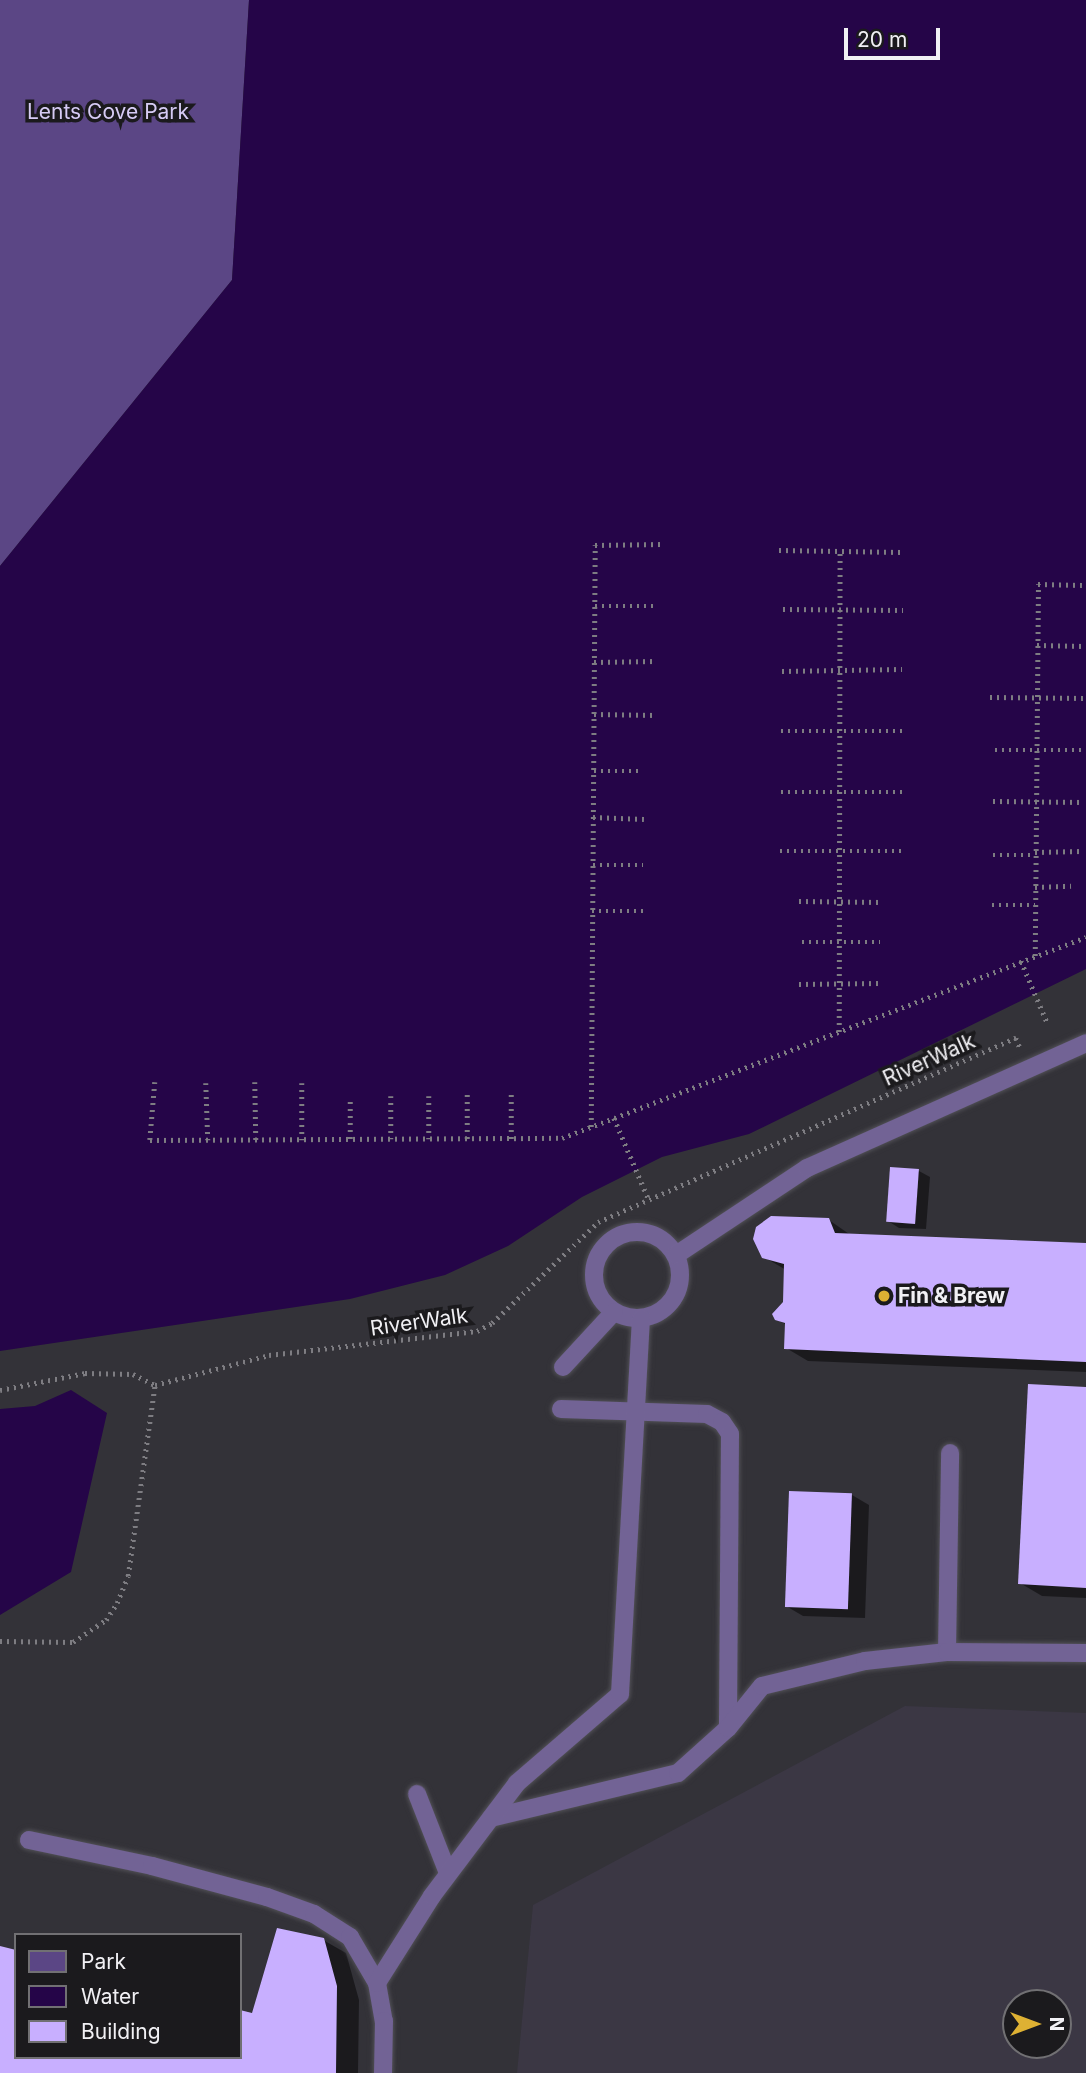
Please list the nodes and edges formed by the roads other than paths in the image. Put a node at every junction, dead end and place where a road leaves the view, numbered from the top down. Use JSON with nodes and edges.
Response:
{"nodes":[{"id":1,"x":1086,"y":1043,"type":"edge"},
{"id":2,"x":676,"y":1255,"type":"junction"},
{"id":3,"x":614,"y":1312,"type":"junction"},
{"id":4,"x":641,"y":1319,"type":"junction"},
{"id":5,"x":563,"y":1367,"type":"dead end"},
{"id":6,"x":561,"y":1409,"type":"dead end"},
{"id":7,"x":634,"y":1413,"type":"junction"},
{"id":8,"x":950,"y":1453,"type":"dead end"},
{"id":9,"x":947,"y":1652,"type":"junction"},
{"id":10,"x":1086,"y":1653,"type":"edge"},
{"id":11,"x":728,"y":1728,"type":"junction"},
{"id":12,"x":417,"y":1794,"type":"dead end"},
{"id":13,"x":491,"y":1818,"type":"junction"},
{"id":14,"x":29,"y":1840,"type":"dead end"},
{"id":15,"x":448,"y":1873,"type":"junction"},
{"id":16,"x":377,"y":1983,"type":"junction"},
{"id":17,"x":383,"y":2073,"type":"edge"}],
"edges":[{"from":1,"to":2,"type":"lane"},
{"from":2,"to":3,"type":"lane"},
{"from":2,"to":4,"type":"lane"},
{"from":3,"to":4,"type":"lane"},
{"from":3,"to":5,"type":"lane"},
{"from":4,"to":7,"type":"lane"},
{"from":6,"to":7,"type":"lane"},
{"from":7,"to":11,"type":"lane"},
{"from":7,"to":13,"type":"lane"},
{"from":8,"to":9,"type":"lane"},
{"from":9,"to":10,"type":"lane"},
{"from":9,"to":11,"type":"lane"},
{"from":11,"to":13,"type":"lane"},
{"from":12,"to":15,"type":"lane"},
{"from":13,"to":15,"type":"lane"},
{"from":14,"to":16,"type":"lane"},
{"from":15,"to":16,"type":"lane"},
{"from":16,"to":17,"type":"lane"}]}
